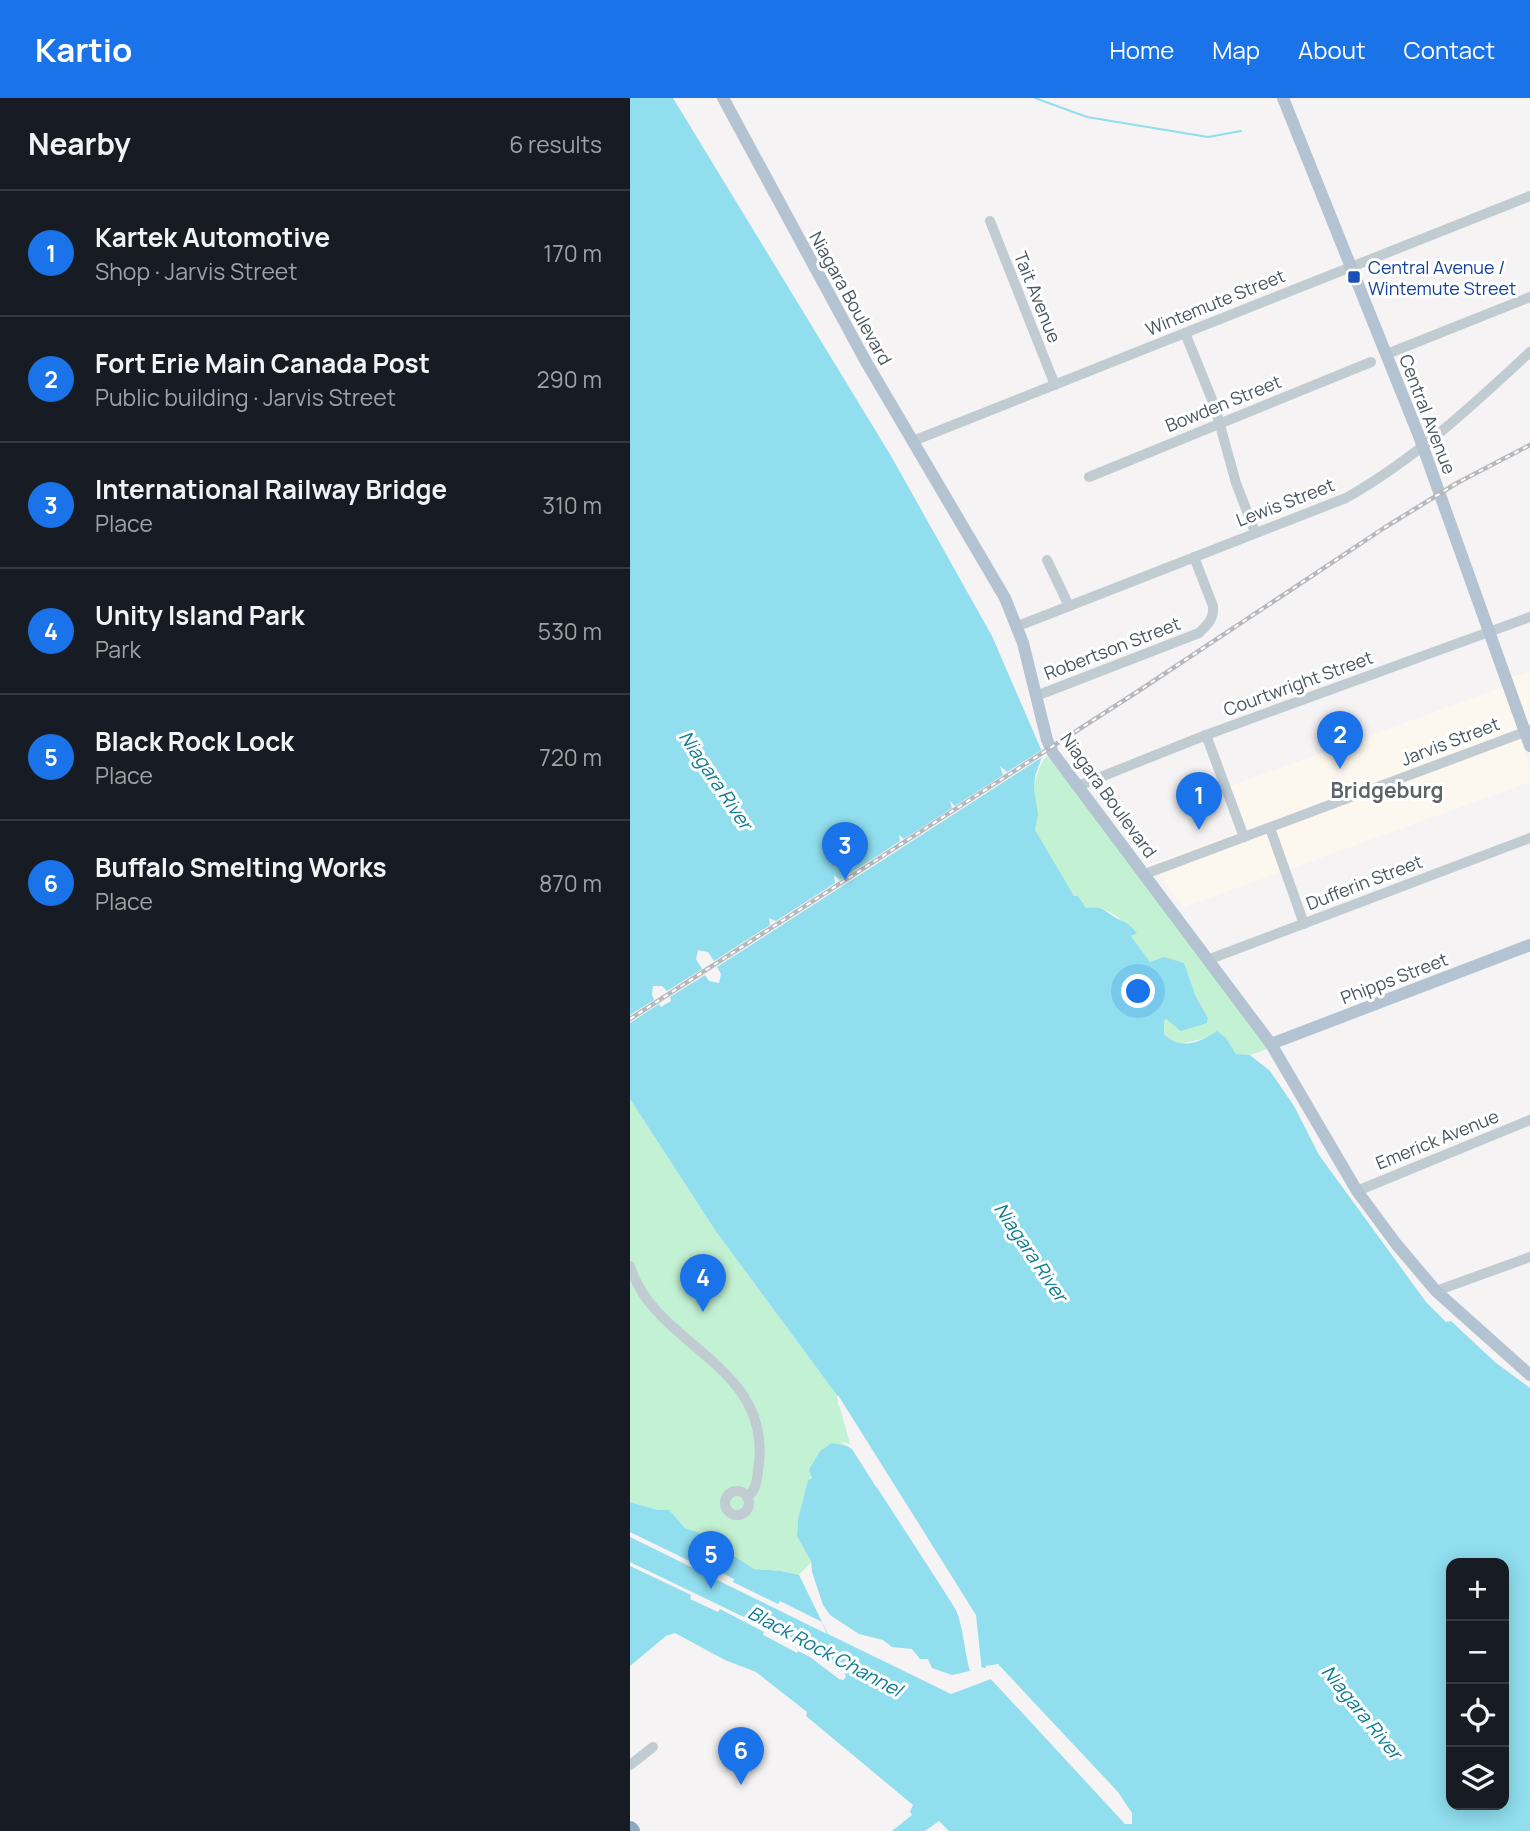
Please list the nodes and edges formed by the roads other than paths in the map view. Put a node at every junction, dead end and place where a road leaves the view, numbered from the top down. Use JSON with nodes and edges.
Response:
{"nodes":[{"id":1,"x":723,"y":98,"type":"edge"},
{"id":2,"x":1283,"y":98,"type":"edge"},
{"id":3,"x":1530,"y":196,"type":"edge"},
{"id":4,"x":990,"y":221,"type":"dead end"},
{"id":5,"x":1349,"y":267,"type":"junction"},
{"id":6,"x":1530,"y":297,"type":"edge"},
{"id":7,"x":1185,"y":333,"type":"junction"},
{"id":8,"x":1530,"y":352,"type":"edge"},
{"id":9,"x":1387,"y":354,"type":"junction"},
{"id":10,"x":1371,"y":362,"type":"dead end"},
{"id":11,"x":1055,"y":385,"type":"junction"},
{"id":12,"x":1220,"y":422,"type":"junction"},
{"id":13,"x":913,"y":441,"type":"junction"},
{"id":14,"x":1089,"y":477,"type":"dead end"},
{"id":15,"x":1255,"y":532,"type":"junction"},
{"id":16,"x":1194,"y":557,"type":"junction"},
{"id":17,"x":1047,"y":560,"type":"dead end"},
{"id":18,"x":1069,"y":606,"type":"junction"},
{"id":19,"x":1530,"y":617,"type":"edge"},
{"id":20,"x":1018,"y":626,"type":"junction"},
{"id":21,"x":1489,"y":632,"type":"junction"},
{"id":22,"x":1036,"y":696,"type":"junction"},
{"id":23,"x":1527,"y":731,"type":"edge"},
{"id":24,"x":1206,"y":735,"type":"junction"},
{"id":25,"x":1530,"y":746,"type":"edge"},
{"id":26,"x":1078,"y":786,"type":"junction"},
{"id":27,"x":1270,"y":828,"type":"junction"},
{"id":28,"x":1244,"y":837,"type":"junction"},
{"id":29,"x":1530,"y":838,"type":"edge"},
{"id":30,"x":1145,"y":874,"type":"junction"},
{"id":31,"x":1304,"y":923,"type":"junction"},
{"id":32,"x":1530,"y":944,"type":"edge"},
{"id":33,"x":1210,"y":959,"type":"junction"},
{"id":34,"x":1271,"y":1044,"type":"junction"},
{"id":35,"x":1530,"y":1120,"type":"edge"},
{"id":36,"x":1357,"y":1191,"type":"junction"},
{"id":37,"x":1530,"y":1257,"type":"edge"},
{"id":38,"x":630,"y":1266,"type":"edge"},
{"id":39,"x":1436,"y":1291,"type":"junction"},
{"id":40,"x":1530,"y":1375,"type":"edge"},
{"id":41,"x":747,"y":1497,"type":"dead end"},
{"id":42,"x":653,"y":1747,"type":"dead end"},
{"id":43,"x":630,"y":1765,"type":"edge"}],
"edges":[{"from":1,"to":13,"type":"main road","name":"Niagara Boulevard"},
{"from":2,"to":5,"type":"main road","name":"Central Avenue"},
{"from":3,"to":5,"type":"street","name":"Wintemute Street"},
{"from":4,"to":11,"type":"street","name":"Tait Avenue"},
{"from":5,"to":7,"type":"street","name":"Wintemute Street"},
{"from":5,"to":9,"type":"main road","name":"Central Avenue"},
{"from":6,"to":9,"type":"street"},
{"from":7,"to":11,"type":"street","name":"Wintemute Street"},
{"from":7,"to":12,"type":"street"},
{"from":8,"to":15,"type":"street","name":"Lewis Street"},
{"from":9,"to":21,"type":"main road","name":"Central Avenue"},
{"from":10,"to":12,"type":"street","name":"Bowden Street"},
{"from":11,"to":13,"type":"street","name":"Wintemute Street"},
{"from":12,"to":14,"type":"street","name":"Bowden Street"},
{"from":12,"to":15,"type":"street"},
{"from":13,"to":20,"type":"main road","name":"Niagara Boulevard"},
{"from":15,"to":16,"type":"street","name":"Lewis Street"},
{"from":16,"to":18,"type":"street","name":"Lewis Street"},
{"from":16,"to":22,"type":"street","name":"Robertson Street"},
{"from":17,"to":18,"type":"street"},
{"from":18,"to":20,"type":"street","name":"Lewis Street"},
{"from":19,"to":21,"type":"street","name":"Courtwright Street"},
{"from":20,"to":22,"type":"main road","name":"Niagara Boulevard"},
{"from":21,"to":23,"type":"main road","name":"Central Avenue"},
{"from":21,"to":24,"type":"street","name":"Courtwright Street"},
{"from":22,"to":26,"type":"main road","name":"Niagara Boulevard"},
{"from":23,"to":25,"type":"main road","name":"Central Avenue"},
{"from":23,"to":27,"type":"street","name":"Jarvis Street"},
{"from":24,"to":26,"type":"street","name":"Courtwright Street"},
{"from":24,"to":28,"type":"street"},
{"from":26,"to":30,"type":"main road","name":"Niagara Boulevard"},
{"from":27,"to":28,"type":"street","name":"Jarvis Street"},
{"from":27,"to":31,"type":"street"},
{"from":28,"to":30,"type":"street","name":"Jarvis Street"},
{"from":29,"to":31,"type":"street","name":"Dufferin Street"},
{"from":30,"to":33,"type":"main road","name":"Niagara Boulevard"},
{"from":31,"to":33,"type":"street","name":"Dufferin Street"},
{"from":32,"to":34,"type":"main road","name":"Phipps Street"},
{"from":33,"to":34,"type":"main road","name":"Niagara Boulevard"},
{"from":34,"to":36,"type":"main road","name":"Niagara Boulevard"},
{"from":35,"to":36,"type":"street","name":"Emerick Avenue"},
{"from":36,"to":39,"type":"main road","name":"Niagara Boulevard"},
{"from":37,"to":39,"type":"street"},
{"from":38,"to":41,"type":"street"},
{"from":39,"to":40,"type":"main road","name":"Niagara Boulevard"},
{"from":42,"to":43,"type":"street"}]}
